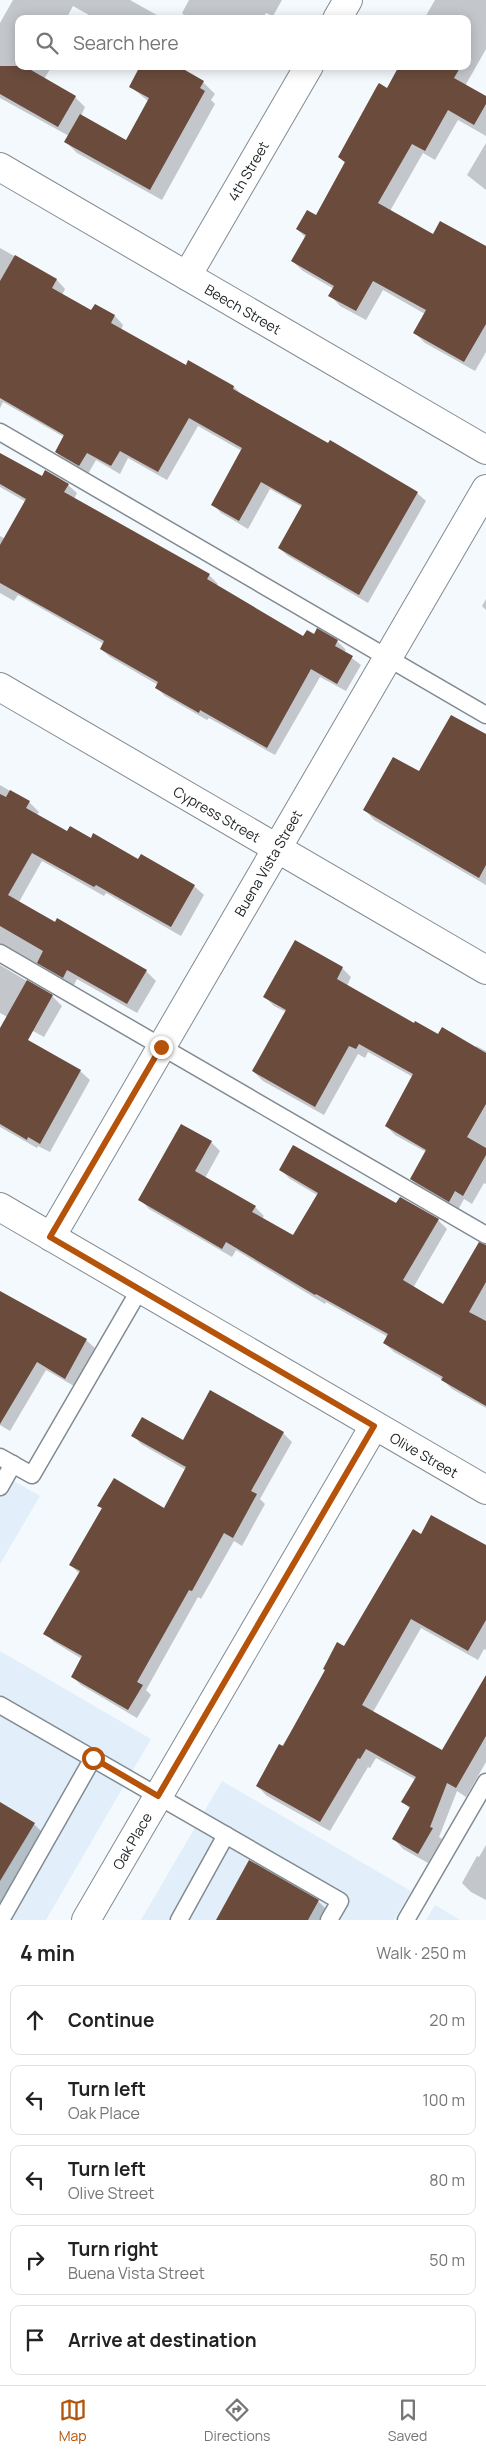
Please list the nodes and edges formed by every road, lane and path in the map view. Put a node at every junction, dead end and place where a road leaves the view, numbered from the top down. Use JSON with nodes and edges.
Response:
{"nodes":[{"id":1,"x":348,"y":0,"type":"edge"},
{"id":2,"x":339,"y":15,"type":"edge"},
{"id":3,"x":307,"y":70,"type":"edge"},
{"id":4,"x":0,"y":167,"type":"edge"},
{"id":5,"x":187,"y":276,"type":"junction"},
{"id":6,"x":0,"y":432,"type":"edge"},
{"id":7,"x":486,"y":450,"type":"edge"},
{"id":8,"x":486,"y":489,"type":"edge"},
{"id":9,"x":388,"y":658,"type":"junction"},
{"id":10,"x":0,"y":687,"type":"edge"},
{"id":11,"x":486,"y":715,"type":"edge"},
{"id":12,"x":277,"y":848,"type":"junction"},
{"id":13,"x":0,"y":953,"type":"edge"},
{"id":14,"x":486,"y":970,"type":"edge"},
{"id":15,"x":161,"y":1047,"type":"junction"},
{"id":16,"x":0,"y":1207,"type":"edge"},
{"id":17,"x":486,"y":1234,"type":"edge"},
{"id":18,"x":50,"y":1237,"type":"junction"},
{"id":19,"x":140,"y":1289,"type":"junction"},
{"id":20,"x":374,"y":1426,"type":"junction"},
{"id":21,"x":7,"y":1460,"type":"edge"},
{"id":22,"x":0,"y":1487,"type":"edge"},
{"id":23,"x":486,"y":1490,"type":"edge"},
{"id":24,"x":0,"y":1706,"type":"edge"},
{"id":25,"x":93,"y":1758,"type":"junction"},
{"id":26,"x":486,"y":1782,"type":"edge"},
{"id":27,"x":158,"y":1796,"type":"junction"},
{"id":28,"x":226,"y":1835,"type":"junction"},
{"id":29,"x":2,"y":1920,"type":"edge"},
{"id":30,"x":86,"y":1920,"type":"edge"},
{"id":31,"x":179,"y":1920,"type":"edge"},
{"id":32,"x":329,"y":1920,"type":"edge"},
{"id":33,"x":406,"y":1920,"type":"edge"}],
"edges":[{"from":1,"to":2,"type":"street"},
{"from":3,"to":5,"type":"street","name":"4th Street"},
{"from":4,"to":5,"type":"street","name":"Beech Street"},
{"from":5,"to":7,"type":"street","name":"Beech Street"},
{"from":6,"to":9,"type":"lane"},
{"from":8,"to":9,"type":"street","name":"Buena Vista Street"},
{"from":9,"to":11,"type":"lane"},
{"from":9,"to":12,"type":"street","name":"Buena Vista Street"},
{"from":10,"to":12,"type":"street","name":"Cypress Street"},
{"from":12,"to":14,"type":"street","name":"Cypress Street"},
{"from":12,"to":15,"type":"street","name":"Buena Vista Street"},
{"from":13,"to":15,"type":"lane"},
{"from":15,"to":17,"type":"lane"},
{"from":15,"to":18,"type":"street","name":"Buena Vista Street"},
{"from":16,"to":18,"type":"street","name":"Olive Street"},
{"from":18,"to":19,"type":"street","name":"Olive Street"},
{"from":19,"to":20,"type":"street","name":"Olive Street"},
{"from":19,"to":21,"type":"lane"},
{"from":20,"to":23,"type":"street","name":"Olive Street"},
{"from":20,"to":27,"type":"street","name":"Oak Place"},
{"from":21,"to":22,"type":"lane"},
{"from":24,"to":25,"type":"lane"},
{"from":25,"to":27,"type":"lane"},
{"from":25,"to":29,"type":"lane"},
{"from":26,"to":33,"type":"lane"},
{"from":27,"to":28,"type":"lane"},
{"from":27,"to":30,"type":"street","name":"Oak Place"},
{"from":28,"to":31,"type":"lane"},
{"from":28,"to":32,"type":"lane"}]}
